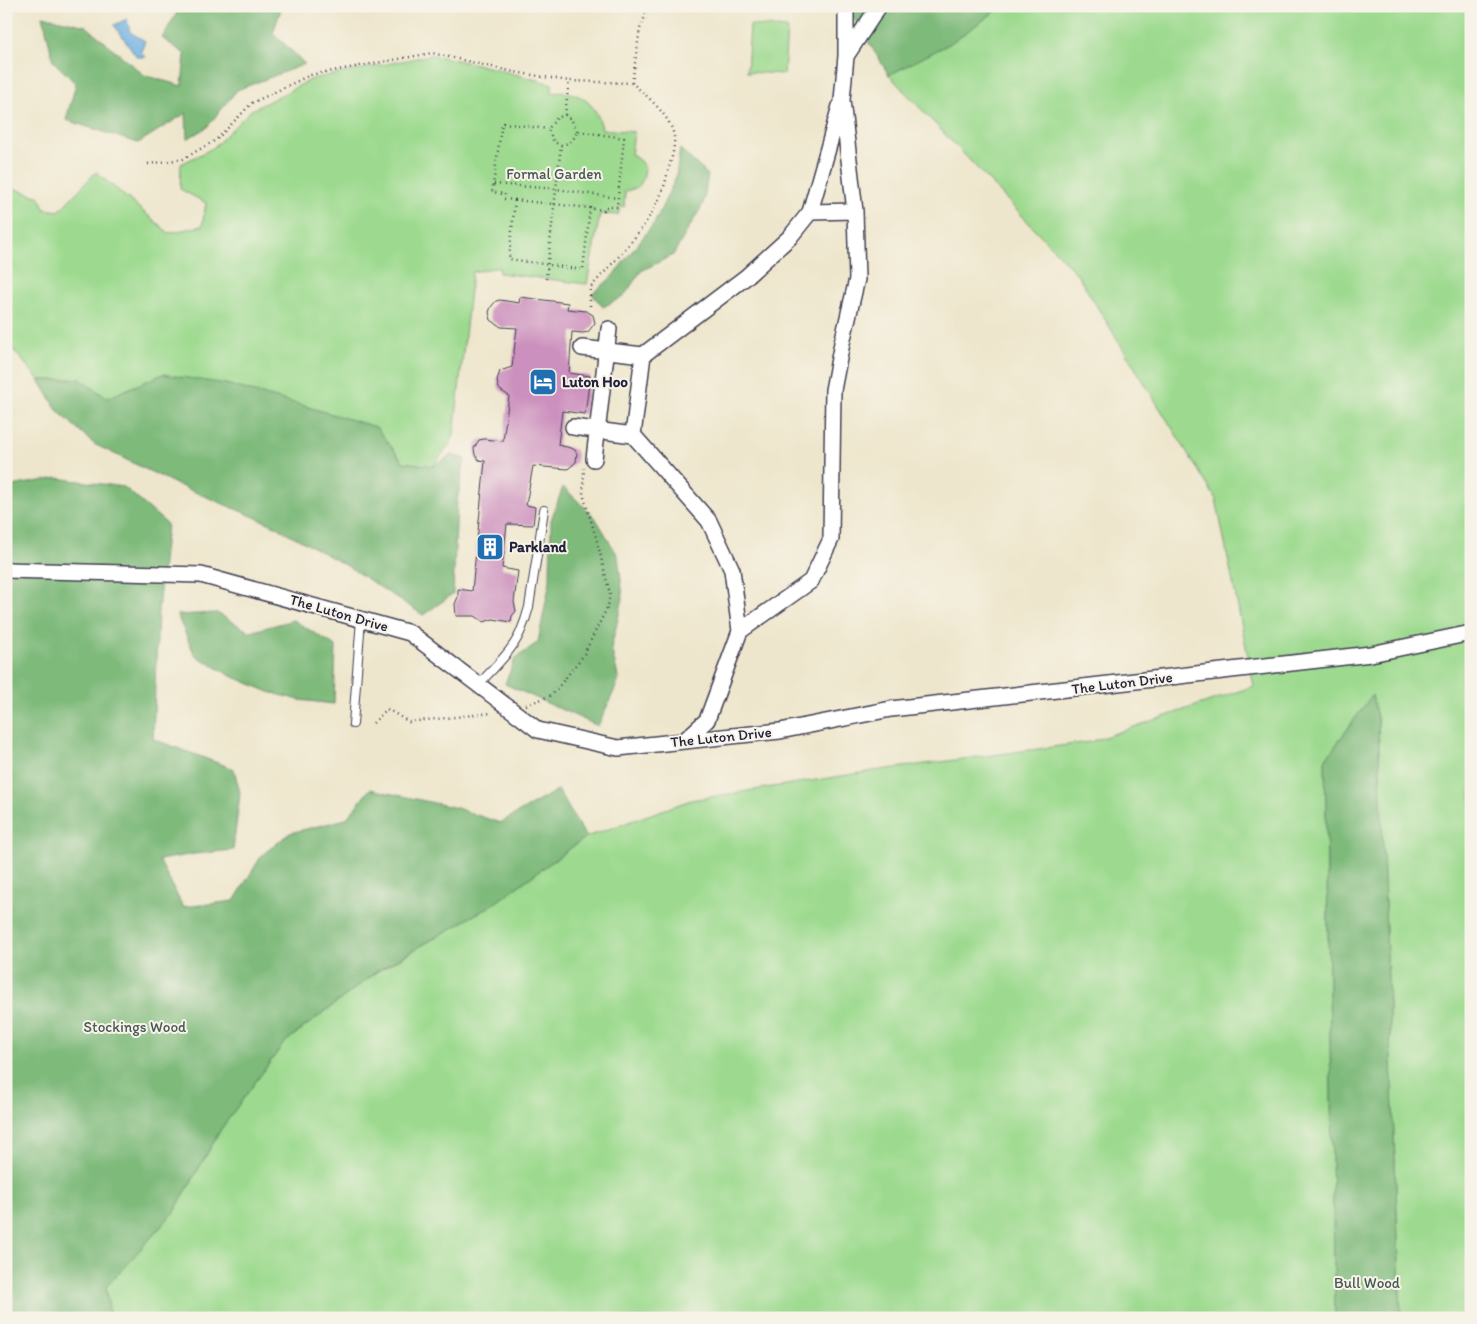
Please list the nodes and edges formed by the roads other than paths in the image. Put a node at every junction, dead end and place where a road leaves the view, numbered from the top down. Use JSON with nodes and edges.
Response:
{"nodes":[{"id":1,"x":846,"y":6,"type":"edge"},
{"id":2,"x":880,"y":6,"type":"edge"},
{"id":3,"x":846,"y":56,"type":"junction"},
{"id":4,"x":842,"y":100,"type":"junction"},
{"id":5,"x":855,"y":211,"type":"junction"},
{"id":6,"x":810,"y":212,"type":"junction"},
{"id":7,"x":609,"y":328,"type":"dead end"},
{"id":8,"x":582,"y":348,"type":"dead end"},
{"id":9,"x":607,"y":351,"type":"junction"},
{"id":10,"x":643,"y":355,"type":"junction"},
{"id":11,"x":573,"y":426,"type":"dead end"},
{"id":12,"x":598,"y":430,"type":"junction"},
{"id":13,"x":632,"y":435,"type":"junction"},
{"id":14,"x":589,"y":461,"type":"road end"},
{"id":15,"x":544,"y":510,"type":"dead end"},
{"id":16,"x":6,"y":570,"type":"edge"},
{"id":17,"x":361,"y":620,"type":"junction"},
{"id":18,"x":740,"y":631,"type":"junction"},
{"id":19,"x":1471,"y":633,"type":"edge"},
{"id":20,"x":478,"y":685,"type":"junction"},
{"id":21,"x":353,"y":724,"type":"dead end"},
{"id":22,"x":684,"y":741,"type":"junction"}],
"edges":[{"from":1,"to":3,"type":"street"},
{"from":2,"to":3,"type":"street"},
{"from":3,"to":4,"type":"street"},
{"from":4,"to":5,"type":"street"},
{"from":4,"to":6,"type":"street"},
{"from":5,"to":6,"type":"street"},
{"from":5,"to":18,"type":"street"},
{"from":6,"to":10,"type":"street"},
{"from":7,"to":9,"type":"street"},
{"from":8,"to":9,"type":"street"},
{"from":9,"to":10,"type":"street"},
{"from":9,"to":12,"type":"street"},
{"from":10,"to":13,"type":"street"},
{"from":11,"to":12,"type":"street"},
{"from":12,"to":13,"type":"street"},
{"from":12,"to":14,"type":"street"},
{"from":13,"to":18,"type":"street"},
{"from":15,"to":20,"type":"lane"},
{"from":16,"to":17,"type":"street","name":"The Luton Drive"},
{"from":17,"to":20,"type":"street","name":"The Luton Drive"},
{"from":17,"to":21,"type":"lane"},
{"from":18,"to":22,"type":"street"},
{"from":19,"to":22,"type":"street","name":"The Luton Drive"},
{"from":20,"to":22,"type":"street","name":"The Luton Drive"}]}
